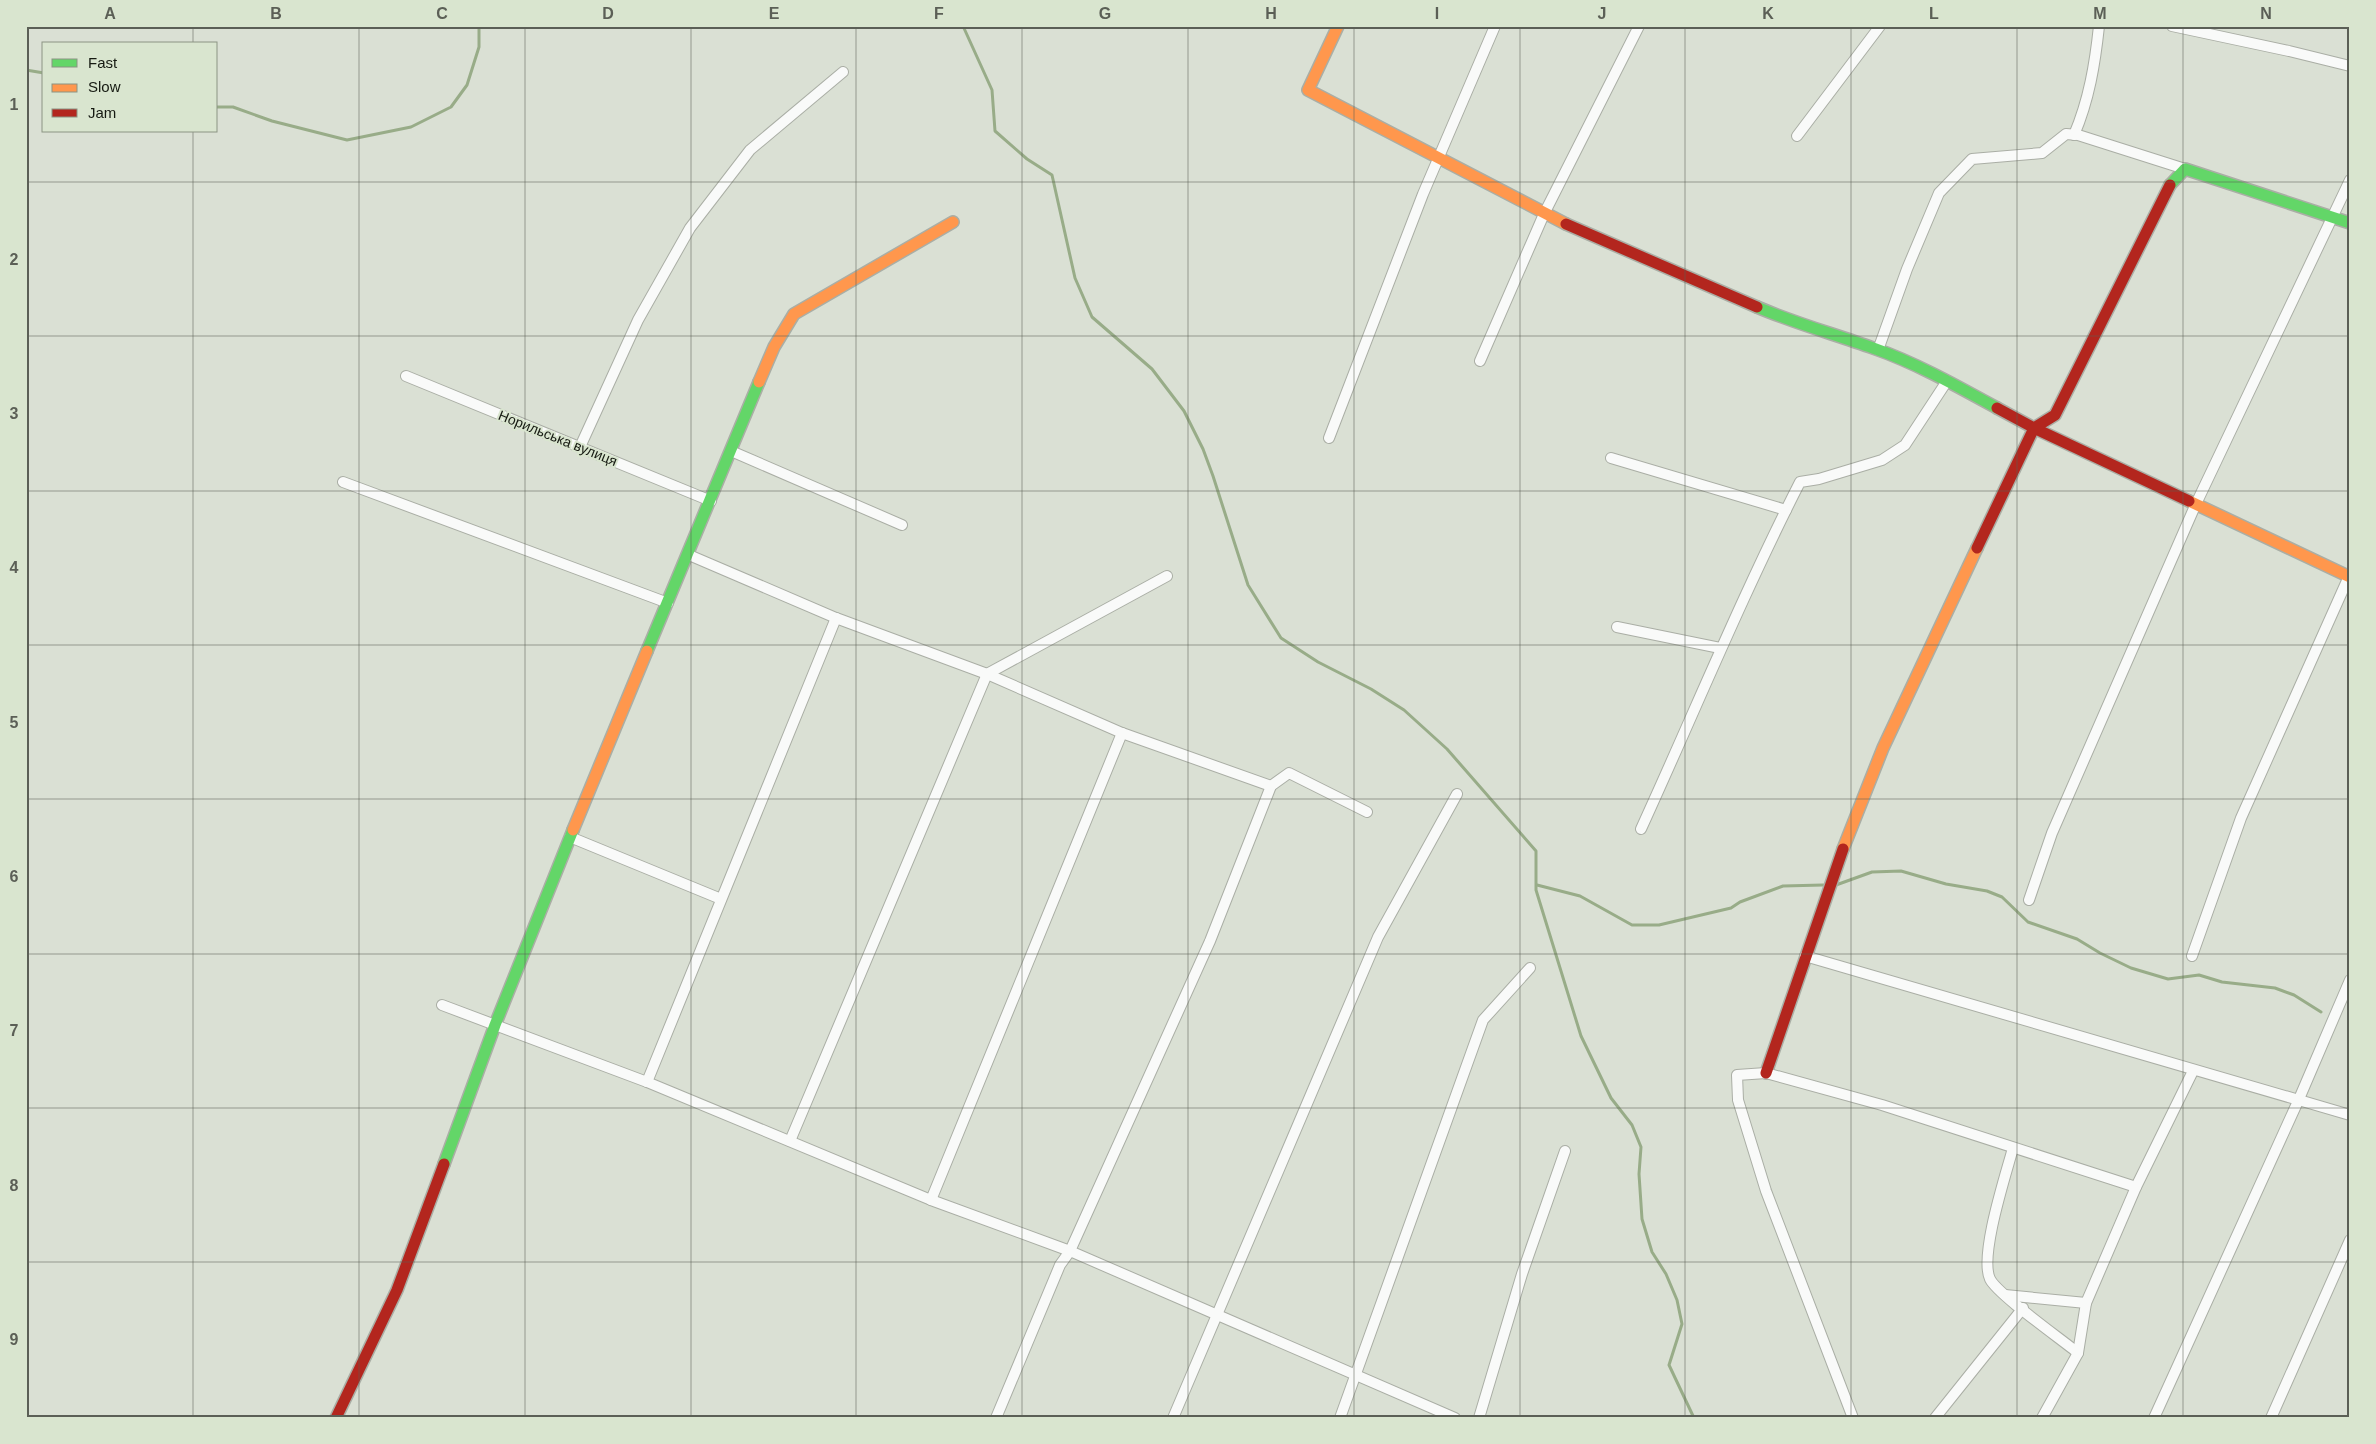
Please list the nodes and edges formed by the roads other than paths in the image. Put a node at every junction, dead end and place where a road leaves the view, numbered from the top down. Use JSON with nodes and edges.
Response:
{"nodes":[{"id":1,"x":1338,"y":26,"type":"edge"},
{"id":2,"x":1495,"y":26,"type":"edge"},
{"id":3,"x":1639,"y":26,"type":"edge"},
{"id":4,"x":1880,"y":26,"type":"edge"},
{"id":5,"x":2099,"y":26,"type":"edge"},
{"id":6,"x":2172,"y":26,"type":"edge"},
{"id":7,"x":2350,"y":66,"type":"edge"},
{"id":8,"x":842,"y":72,"type":"dead end"},
{"id":9,"x":2074,"y":135,"type":"junction"},
{"id":10,"x":1797,"y":136,"type":"dead end"},
{"id":11,"x":1439,"y":157,"type":"junction"},
{"id":12,"x":2185,"y":169,"type":"junction"},
{"id":13,"x":2350,"y":180,"type":"edge"},
{"id":14,"x":1544,"y":214,"type":"junction"},
{"id":15,"x":2333,"y":217,"type":"junction"},
{"id":16,"x":953,"y":222,"type":"dead end"},
{"id":17,"x":2350,"y":223,"type":"edge"},
{"id":18,"x":1878,"y":350,"type":"junction"},
{"id":19,"x":1480,"y":361,"type":"dead end"},
{"id":20,"x":406,"y":376,"type":"dead end"},
{"id":21,"x":1947,"y":381,"type":"junction"},
{"id":22,"x":2034,"y":428,"type":"junction"},
{"id":23,"x":1329,"y":438,"type":"dead end"},
{"id":24,"x":580,"y":447,"type":"junction"},
{"id":25,"x":731,"y":451,"type":"junction"},
{"id":26,"x":1611,"y":458,"type":"dead end"},
{"id":27,"x":343,"y":482,"type":"dead end"},
{"id":28,"x":711,"y":501,"type":"junction"},
{"id":29,"x":2195,"y":506,"type":"junction"},
{"id":30,"x":1786,"y":510,"type":"junction"},
{"id":31,"x":902,"y":525,"type":"dead end"},
{"id":32,"x":689,"y":555,"type":"junction"},
{"id":33,"x":1167,"y":576,"type":"dead end"},
{"id":34,"x":2349,"y":576,"type":"edge"},
{"id":35,"x":668,"y":603,"type":"junction"},
{"id":36,"x":836,"y":618,"type":"junction"},
{"id":37,"x":1618,"y":627,"type":"dead end"},
{"id":38,"x":1720,"y":648,"type":"junction"},
{"id":39,"x":987,"y":674,"type":"junction"},
{"id":40,"x":1122,"y":733,"type":"junction"},
{"id":41,"x":1272,"y":786,"type":"junction"},
{"id":42,"x":1457,"y":794,"type":"dead end"},
{"id":43,"x":1367,"y":812,"type":"dead end"},
{"id":44,"x":1640,"y":829,"type":"dead end"},
{"id":45,"x":570,"y":837,"type":"junction"},
{"id":46,"x":721,"y":898,"type":"junction"},
{"id":47,"x":2029,"y":900,"type":"dead end"},
{"id":48,"x":1805,"y":956,"type":"junction"},
{"id":49,"x":2192,"y":956,"type":"dead end"},
{"id":50,"x":1530,"y":968,"type":"dead end"},
{"id":51,"x":2350,"y":980,"type":"edge"},
{"id":52,"x":442,"y":1005,"type":"dead end"},
{"id":53,"x":496,"y":1025,"type":"junction"},
{"id":54,"x":2193,"y":1071,"type":"junction"},
{"id":55,"x":1766,"y":1073,"type":"junction"},
{"id":56,"x":647,"y":1082,"type":"junction"},
{"id":57,"x":2299,"y":1099,"type":"junction"},
{"id":58,"x":2350,"y":1115,"type":"edge"},
{"id":59,"x":790,"y":1141,"type":"junction"},
{"id":60,"x":2013,"y":1148,"type":"junction"},
{"id":61,"x":1565,"y":1151,"type":"dead end"},
{"id":62,"x":2136,"y":1186,"type":"junction"},
{"id":63,"x":931,"y":1200,"type":"junction"},
{"id":64,"x":2350,"y":1240,"type":"edge"},
{"id":65,"x":1070,"y":1251,"type":"junction"},
{"id":66,"x":2005,"y":1295,"type":"junction"},
{"id":67,"x":2086,"y":1303,"type":"junction"},
{"id":68,"x":2023,"y":1308,"type":"junction"},
{"id":69,"x":1216,"y":1314,"type":"junction"},
{"id":70,"x":2078,"y":1353,"type":"junction"},
{"id":71,"x":1356,"y":1375,"type":"junction"},
{"id":72,"x":336,"y":1418,"type":"edge"},
{"id":73,"x":996,"y":1418,"type":"edge"},
{"id":74,"x":1174,"y":1418,"type":"edge"},
{"id":75,"x":1340,"y":1418,"type":"edge"},
{"id":76,"x":1455,"y":1418,"type":"edge"},
{"id":77,"x":1479,"y":1418,"type":"edge"},
{"id":78,"x":1853,"y":1418,"type":"edge"},
{"id":79,"x":1935,"y":1418,"type":"edge"},
{"id":80,"x":2042,"y":1418,"type":"edge"},
{"id":81,"x":2154,"y":1418,"type":"edge"},
{"id":82,"x":2271,"y":1418,"type":"edge"}],
"edges":[{"from":1,"to":11,"type":"street"},
{"from":2,"to":11,"type":"street"},
{"from":3,"to":14,"type":"street"},
{"from":4,"to":10,"type":"street"},
{"from":5,"to":9,"type":"street"},
{"from":6,"to":7,"type":"street"},
{"from":8,"to":24,"type":"street"},
{"from":9,"to":12,"type":"street"},
{"from":9,"to":18,"type":"street"},
{"from":11,"to":14,"type":"street"},
{"from":11,"to":23,"type":"street"},
{"from":12,"to":15,"type":"street"},
{"from":12,"to":22,"type":"street"},
{"from":13,"to":15,"type":"street"},
{"from":14,"to":18,"type":"street"},
{"from":14,"to":19,"type":"street"},
{"from":15,"to":17,"type":"street"},
{"from":15,"to":29,"type":"street"},
{"from":16,"to":25,"type":"street"},
{"from":18,"to":21,"type":"street"},
{"from":20,"to":24,"type":"street","name":"Норильська вулиця"},
{"from":21,"to":22,"type":"street"},
{"from":21,"to":30,"type":"street"},
{"from":22,"to":29,"type":"street"},
{"from":22,"to":48,"type":"street"},
{"from":24,"to":28,"type":"street","name":"Норильська вулиця"},
{"from":25,"to":28,"type":"street"},
{"from":25,"to":31,"type":"street"},
{"from":26,"to":30,"type":"street"},
{"from":27,"to":35,"type":"street"},
{"from":28,"to":32,"type":"street"},
{"from":29,"to":34,"type":"street"},
{"from":29,"to":47,"type":"street"},
{"from":30,"to":38,"type":"street"},
{"from":32,"to":35,"type":"street"},
{"from":32,"to":36,"type":"street"},
{"from":33,"to":39,"type":"street"},
{"from":34,"to":49,"type":"street"},
{"from":35,"to":45,"type":"street"},
{"from":36,"to":39,"type":"street"},
{"from":36,"to":46,"type":"street"},
{"from":37,"to":38,"type":"street"},
{"from":38,"to":44,"type":"street"},
{"from":39,"to":40,"type":"street"},
{"from":39,"to":59,"type":"street"},
{"from":40,"to":41,"type":"street"},
{"from":40,"to":63,"type":"street"},
{"from":41,"to":43,"type":"street"},
{"from":41,"to":65,"type":"street"},
{"from":42,"to":69,"type":"street"},
{"from":45,"to":46,"type":"street"},
{"from":45,"to":53,"type":"street"},
{"from":46,"to":56,"type":"street"},
{"from":48,"to":54,"type":"street"},
{"from":48,"to":55,"type":"street"},
{"from":50,"to":71,"type":"street"},
{"from":51,"to":57,"type":"street"},
{"from":52,"to":53,"type":"street"},
{"from":53,"to":56,"type":"street"},
{"from":53,"to":72,"type":"street"},
{"from":54,"to":57,"type":"street"},
{"from":54,"to":62,"type":"street"},
{"from":55,"to":60,"type":"street"},
{"from":55,"to":78,"type":"street"},
{"from":56,"to":59,"type":"street"},
{"from":57,"to":58,"type":"street"},
{"from":57,"to":81,"type":"street"},
{"from":59,"to":63,"type":"street"},
{"from":60,"to":62,"type":"street"},
{"from":60,"to":66,"type":"street"},
{"from":61,"to":77,"type":"street"},
{"from":62,"to":67,"type":"street"},
{"from":63,"to":65,"type":"street"},
{"from":64,"to":82,"type":"street"},
{"from":65,"to":69,"type":"street"},
{"from":65,"to":73,"type":"street"},
{"from":66,"to":67,"type":"street"},
{"from":66,"to":68,"type":"street"},
{"from":67,"to":70,"type":"street"},
{"from":68,"to":70,"type":"street"},
{"from":68,"to":79,"type":"street"},
{"from":69,"to":71,"type":"street"},
{"from":69,"to":74,"type":"street"},
{"from":70,"to":80,"type":"street"},
{"from":71,"to":75,"type":"street"},
{"from":71,"to":76,"type":"street"}]}
